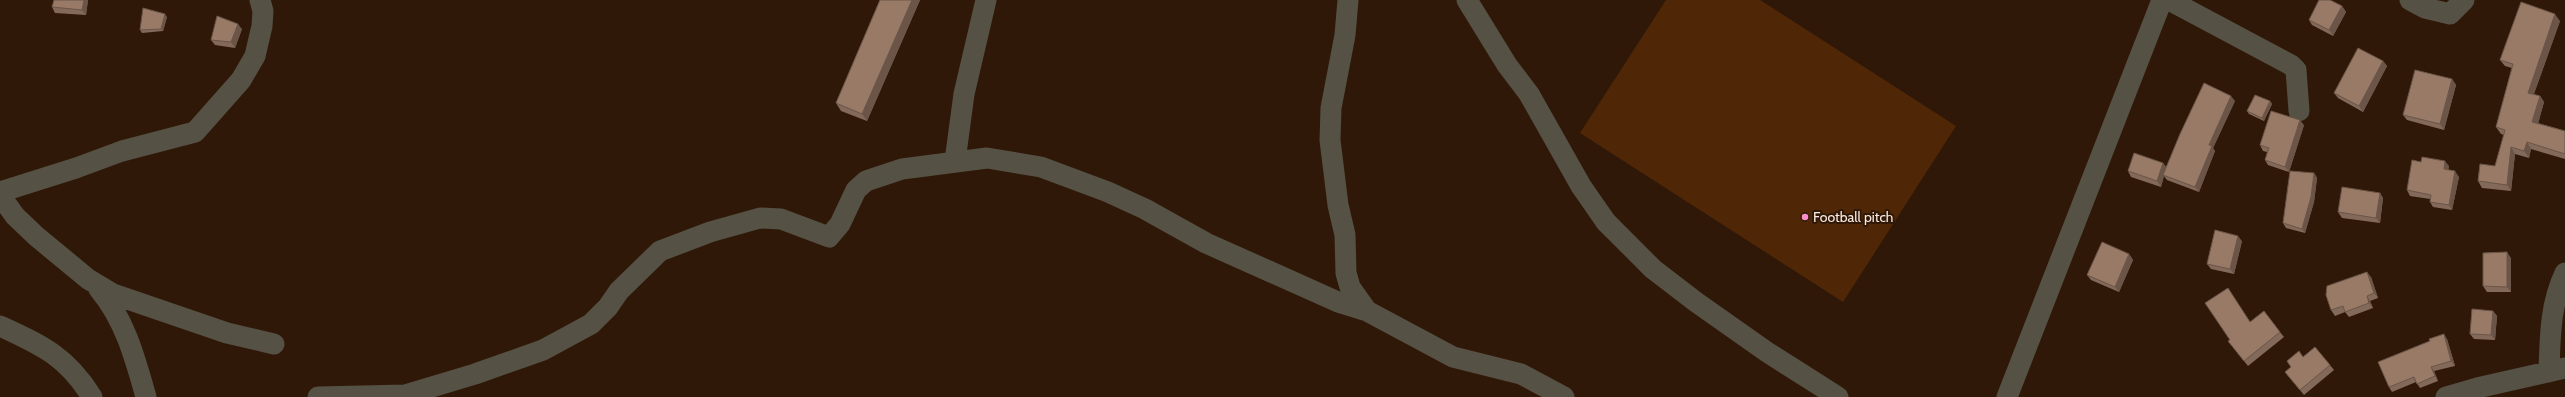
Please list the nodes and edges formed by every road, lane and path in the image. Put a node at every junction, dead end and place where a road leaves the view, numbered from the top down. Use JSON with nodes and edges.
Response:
{"nodes":[{"id":1,"x":260,"y":0,"type":"edge"},
{"id":2,"x":986,"y":0,"type":"edge"},
{"id":3,"x":1348,"y":0,"type":"edge"},
{"id":4,"x":1467,"y":0,"type":"edge"},
{"id":5,"x":2162,"y":0,"type":"edge"},
{"id":6,"x":2169,"y":0,"type":"edge"},
{"id":7,"x":2410,"y":0,"type":"edge"},
{"id":8,"x":2464,"y":0,"type":"edge"},
{"id":9,"x":2299,"y":111,"type":"dead end"},
{"id":10,"x":955,"y":161,"type":"junction"},
{"id":11,"x":0,"y":193,"type":"edge"},
{"id":12,"x":2565,"y":272,"type":"edge"},
{"id":13,"x":93,"y":282,"type":"junction"},
{"id":14,"x":1367,"y":311,"type":"junction"},
{"id":15,"x":0,"y":326,"type":"edge"},
{"id":16,"x":274,"y":344,"type":"dead end"},
{"id":17,"x":2557,"y":370,"type":"edge"},
{"id":18,"x":92,"y":397,"type":"edge"},
{"id":19,"x":146,"y":397,"type":"edge"},
{"id":20,"x":318,"y":397,"type":"edge"},
{"id":21,"x":1564,"y":397,"type":"edge"},
{"id":22,"x":1838,"y":397,"type":"edge"},
{"id":23,"x":2007,"y":397,"type":"edge"},
{"id":24,"x":2446,"y":397,"type":"edge"}],
"edges":[{"from":1,"to":11,"type":"street"},
{"from":2,"to":10,"type":"street"},
{"from":3,"to":14,"type":"street"},
{"from":4,"to":22,"type":"street"},
{"from":5,"to":23,"type":"street"},
{"from":6,"to":9,"type":"street"},
{"from":7,"to":8,"type":"street"},
{"from":10,"to":14,"type":"street"},
{"from":10,"to":20,"type":"street"},
{"from":11,"to":13,"type":"street"},
{"from":12,"to":17,"type":"street"},
{"from":13,"to":16,"type":"street"},
{"from":13,"to":19,"type":"street"},
{"from":14,"to":21,"type":"street"},
{"from":15,"to":18,"type":"street"},
{"from":17,"to":24,"type":"street"}]}
